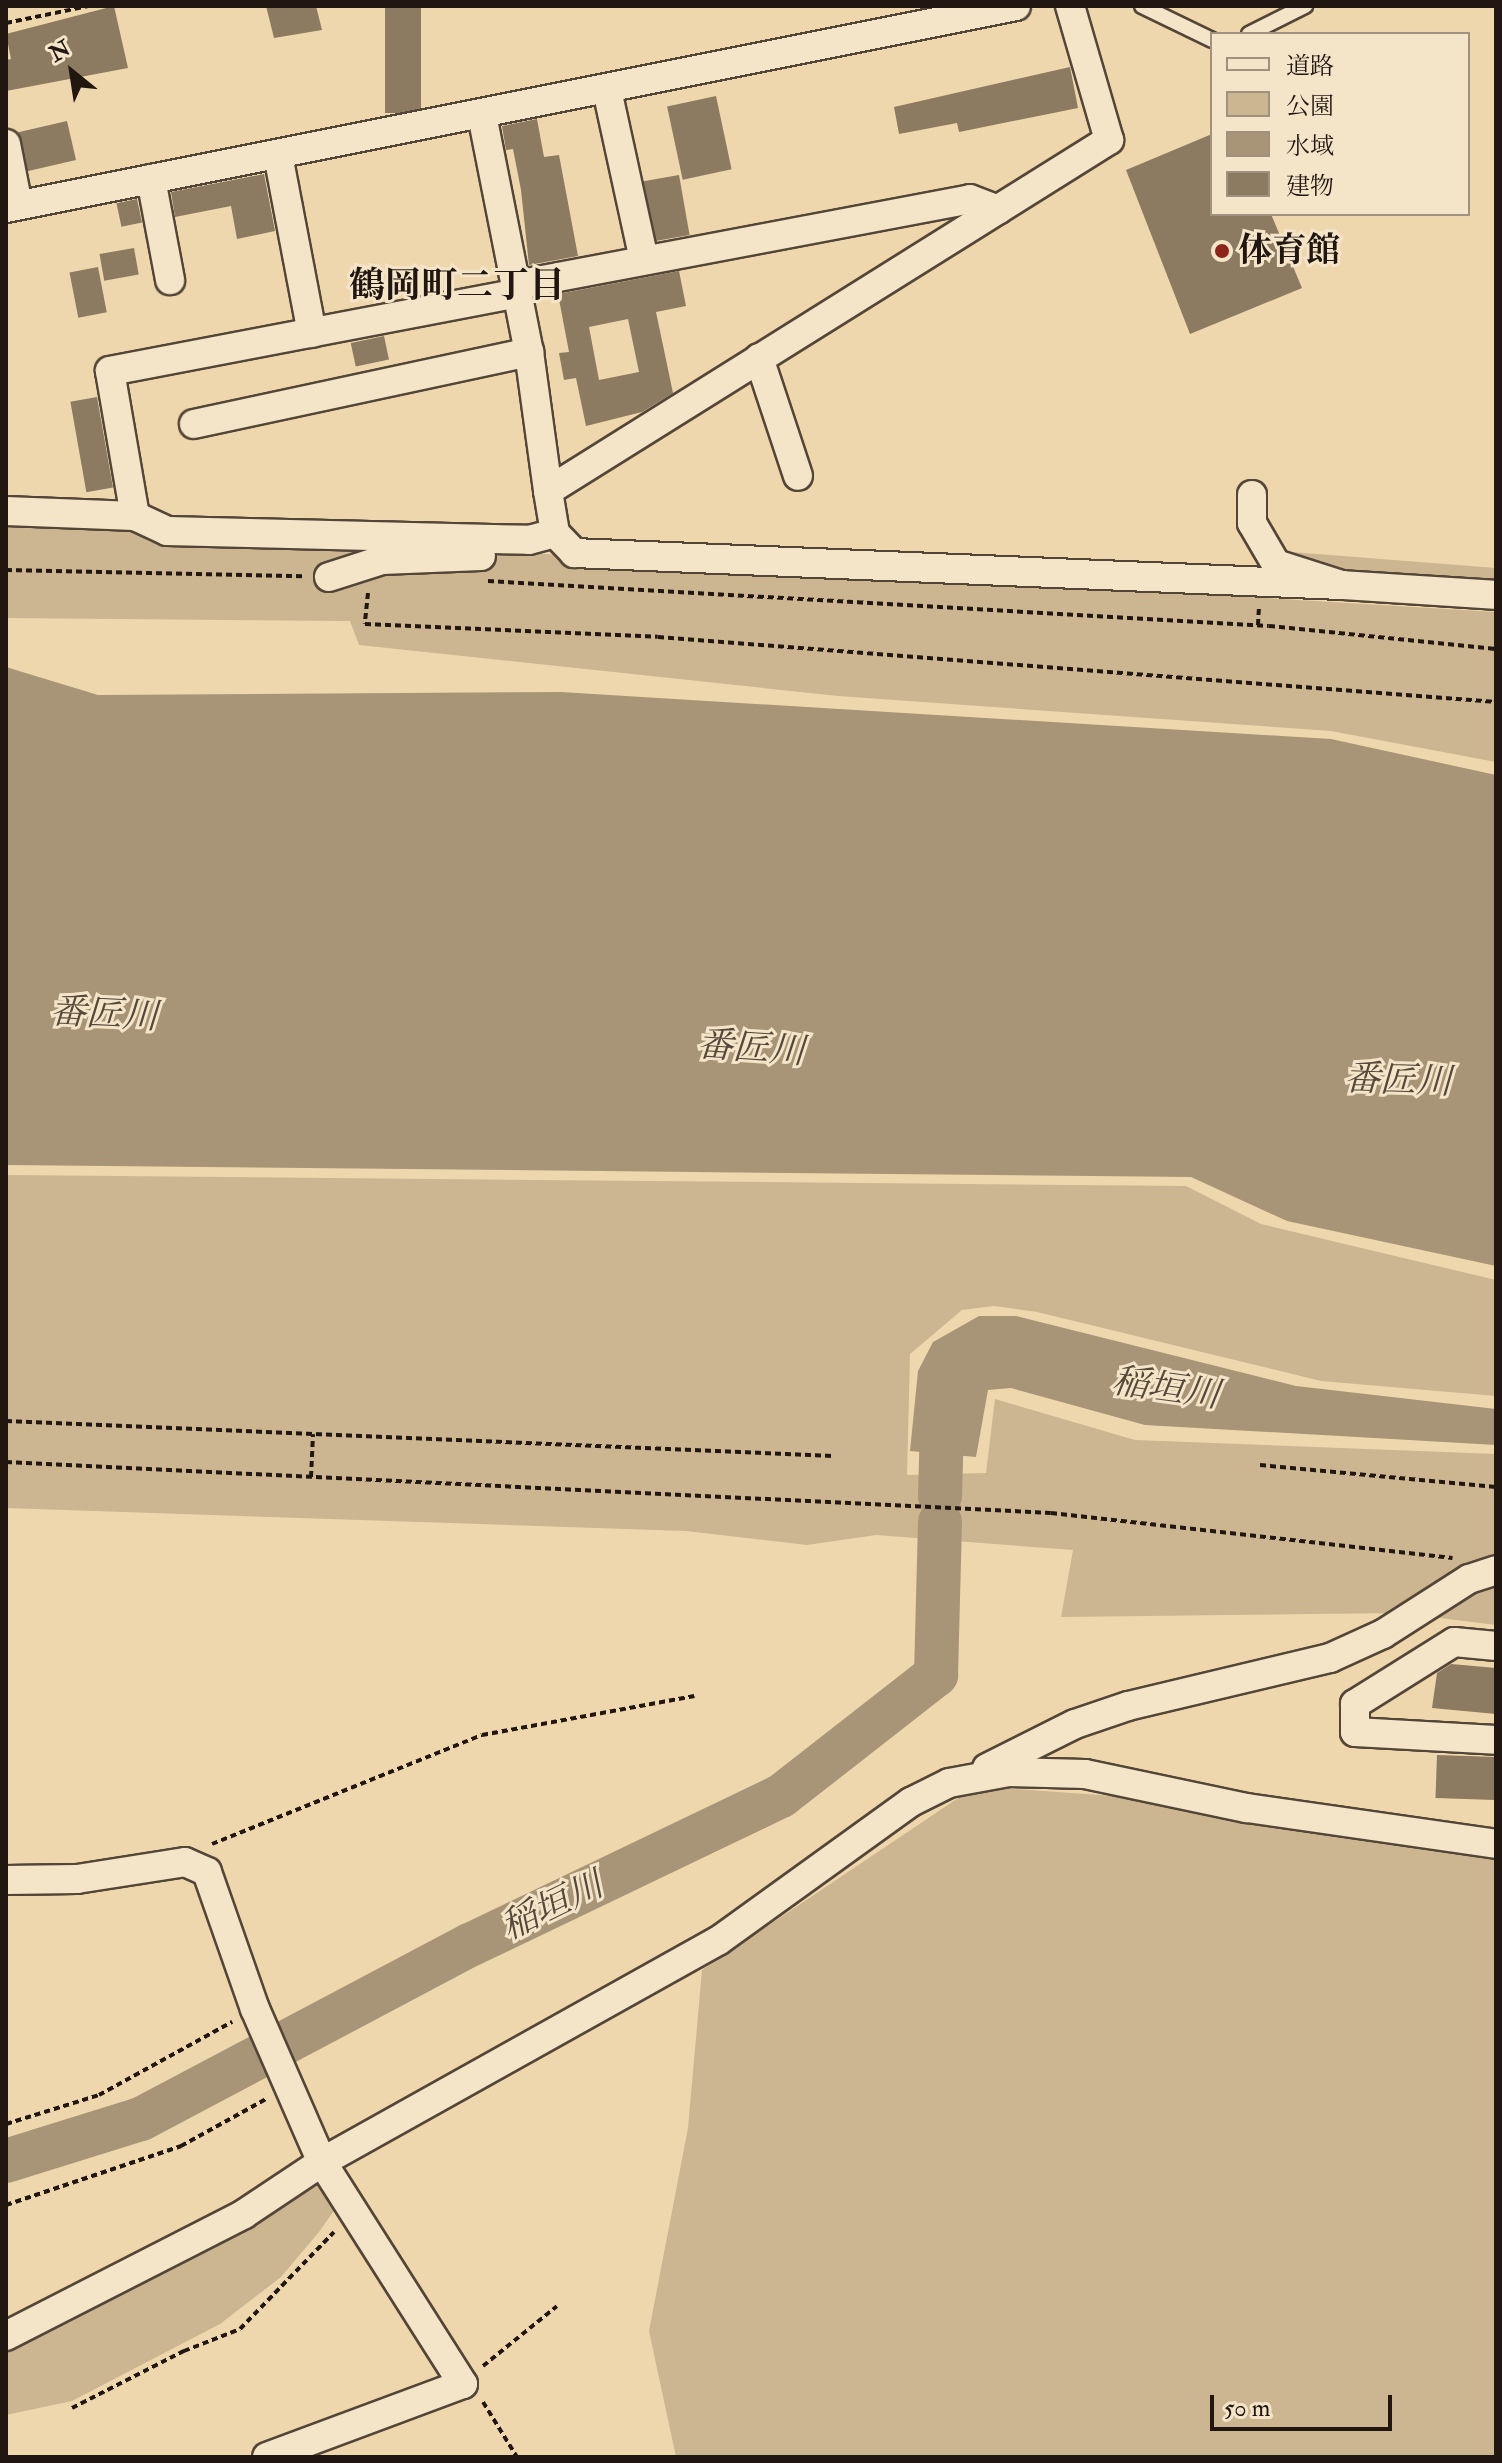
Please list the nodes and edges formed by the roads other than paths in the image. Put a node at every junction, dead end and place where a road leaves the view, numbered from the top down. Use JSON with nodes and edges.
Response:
{"nodes":[{"id":1,"x":1016,"y":6,"type":"edge"},
{"id":2,"x":1070,"y":6,"type":"edge"},
{"id":3,"x":1142,"y":6,"type":"edge"},
{"id":4,"x":1305,"y":6,"type":"edge"},
{"id":5,"x":1253,"y":32,"type":"edge"},
{"id":6,"x":1210,"y":39,"type":"edge"},
{"id":7,"x":607,"y":90,"type":"junction"},
{"id":8,"x":482,"y":115,"type":"junction"},
{"id":9,"x":6,"y":144,"type":"edge"},
{"id":10,"x":278,"y":155,"type":"junction"},
{"id":11,"x":151,"y":179,"type":"junction"},
{"id":12,"x":12,"y":207,"type":"edge"},
{"id":13,"x":998,"y":210,"type":"junction"},
{"id":14,"x":644,"y":260,"type":"junction"},
{"id":15,"x":170,"y":280,"type":"dead end"},
{"id":16,"x":516,"y":289,"type":"junction"},
{"id":17,"x":312,"y":333,"type":"junction"},
{"id":18,"x":529,"y":352,"type":"junction"},
{"id":19,"x":759,"y":358,"type":"junction"},
{"id":20,"x":194,"y":424,"type":"dead end"},
{"id":21,"x":798,"y":476,"type":"dead end"},
{"id":22,"x":548,"y":491,"type":"junction"},
{"id":23,"x":1252,"y":495,"type":"dead end"},
{"id":24,"x":6,"y":511,"type":"edge"},
{"id":25,"x":135,"y":516,"type":"junction"},
{"id":26,"x":564,"y":543,"type":"junction"},
{"id":27,"x":329,"y":577,"type":"road end"},
{"id":28,"x":1342,"y":585,"type":"junction"},
{"id":29,"x":1496,"y":595,"type":"edge"},
{"id":30,"x":1496,"y":1570,"type":"edge"},
{"id":31,"x":1496,"y":1646,"type":"edge"},
{"id":32,"x":1496,"y":1740,"type":"edge"},
{"id":33,"x":969,"y":1777,"type":"junction"},
{"id":34,"x":1496,"y":1844,"type":"edge"},
{"id":35,"x":6,"y":1880,"type":"edge"},
{"id":36,"x":322,"y":2162,"type":"junction"},
{"id":37,"x":6,"y":2336,"type":"edge"},
{"id":38,"x":267,"y":2457,"type":"edge"}],
"edges":[{"from":1,"to":7,"type":"street"},
{"from":2,"to":13,"type":"street"},
{"from":3,"to":6,"type":"lane"},
{"from":4,"to":5,"type":"lane"},
{"from":7,"to":8,"type":"street"},
{"from":7,"to":14,"type":"street"},
{"from":8,"to":10,"type":"street"},
{"from":8,"to":16,"type":"street"},
{"from":9,"to":12,"type":"street"},
{"from":10,"to":11,"type":"street"},
{"from":10,"to":17,"type":"street"},
{"from":11,"to":12,"type":"street"},
{"from":11,"to":15,"type":"street"},
{"from":13,"to":14,"type":"street"},
{"from":13,"to":19,"type":"street"},
{"from":14,"to":16,"type":"street"},
{"from":16,"to":17,"type":"street"},
{"from":16,"to":18,"type":"street"},
{"from":17,"to":25,"type":"street"},
{"from":18,"to":20,"type":"street"},
{"from":18,"to":22,"type":"street"},
{"from":19,"to":21,"type":"street"},
{"from":19,"to":22,"type":"street"},
{"from":22,"to":26,"type":"street"},
{"from":23,"to":28,"type":"street"},
{"from":24,"to":25,"type":"street"},
{"from":25,"to":26,"type":"street"},
{"from":26,"to":27,"type":"street"},
{"from":26,"to":28,"type":"street"},
{"from":28,"to":29,"type":"street"},
{"from":30,"to":33,"type":"street"},
{"from":31,"to":32,"type":"street"},
{"from":33,"to":34,"type":"street"},
{"from":33,"to":36,"type":"street"},
{"from":35,"to":36,"type":"street"},
{"from":36,"to":37,"type":"street"},
{"from":36,"to":38,"type":"street"}]}
